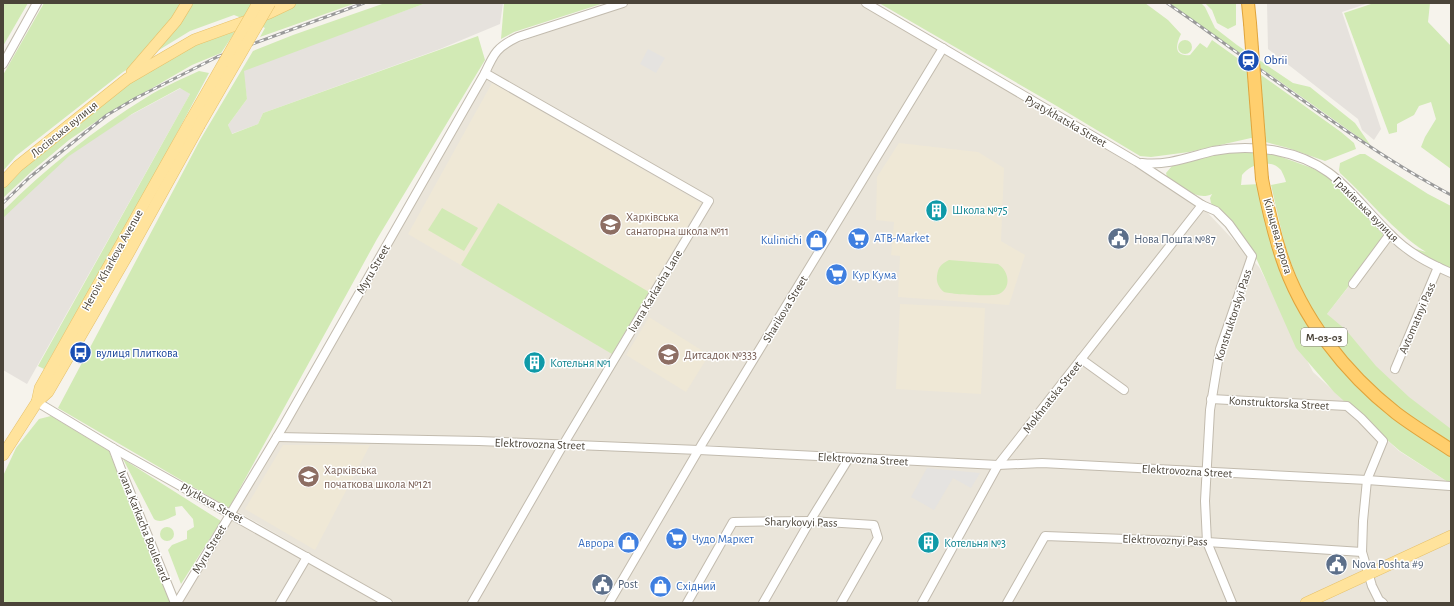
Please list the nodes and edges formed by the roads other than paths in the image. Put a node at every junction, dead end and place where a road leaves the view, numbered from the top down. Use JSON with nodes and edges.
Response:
{"nodes":[{"id":1,"x":37,"y":3,"type":"edge"},
{"id":2,"x":187,"y":3,"type":"edge"},
{"id":3,"x":258,"y":3,"type":"edge"},
{"id":4,"x":270,"y":3,"type":"edge"},
{"id":5,"x":290,"y":3,"type":"edge"},
{"id":6,"x":623,"y":3,"type":"edge"},
{"id":7,"x":866,"y":3,"type":"edge"},
{"id":8,"x":1248,"y":3,"type":"edge"},
{"id":9,"x":943,"y":48,"type":"junction"},
{"id":10,"x":3,"y":64,"type":"edge"},
{"id":11,"x":485,"y":73,"type":"junction"},
{"id":12,"x":127,"y":79,"type":"junction"},
{"id":13,"x":195,"y":123,"type":"junction"},
{"id":14,"x":1137,"y":162,"type":"junction"},
{"id":15,"x":3,"y":182,"type":"edge"},
{"id":16,"x":1202,"y":205,"type":"junction"},
{"id":17,"x":1390,"y":234,"type":"junction"},
{"id":18,"x":1252,"y":256,"type":"joint"},
{"id":19,"x":1438,"y":267,"type":"junction"},
{"id":20,"x":1451,"y":273,"type":"edge"},
{"id":21,"x":1353,"y":284,"type":"dead end"},
{"id":22,"x":1081,"y":359,"type":"junction"},
{"id":23,"x":1395,"y":369,"type":"dead end"},
{"id":24,"x":1124,"y":390,"type":"dead end"},
{"id":25,"x":1211,"y":399,"type":"junction"},
{"id":26,"x":37,"y":402,"type":"junction"},
{"id":27,"x":277,"y":437,"type":"junction"},
{"id":28,"x":563,"y":445,"type":"junction"},
{"id":29,"x":113,"y":448,"type":"junction"},
{"id":30,"x":699,"y":450,"type":"junction"},
{"id":31,"x":1451,"y":450,"type":"edge"},
{"id":32,"x":3,"y":455,"type":"edge"},
{"id":33,"x":849,"y":458,"type":"junction"},
{"id":34,"x":998,"y":465,"type":"junction"},
{"id":35,"x":1206,"y":472,"type":"junction"},
{"id":36,"x":1367,"y":480,"type":"junction"},
{"id":37,"x":1450,"y":486,"type":"dead end"},
{"id":38,"x":230,"y":514,"type":"junction"},
{"id":39,"x":810,"y":521,"type":"junction"},
{"id":40,"x":1451,"y":536,"type":"edge"},
{"id":41,"x":1207,"y":542,"type":"junction"},
{"id":42,"x":1362,"y":552,"type":"junction"},
{"id":43,"x":307,"y":557,"type":"junction"},
{"id":44,"x":1369,"y":574,"type":"junction"},
{"id":45,"x":176,"y":603,"type":"edge"},
{"id":46,"x":280,"y":603,"type":"edge"},
{"id":47,"x":388,"y":603,"type":"edge"},
{"id":48,"x":472,"y":603,"type":"edge"},
{"id":49,"x":609,"y":603,"type":"edge"},
{"id":50,"x":686,"y":603,"type":"edge"},
{"id":51,"x":763,"y":603,"type":"edge"},
{"id":52,"x":841,"y":603,"type":"edge"},
{"id":53,"x":922,"y":603,"type":"edge"},
{"id":54,"x":1007,"y":603,"type":"edge"},
{"id":55,"x":1232,"y":603,"type":"edge"},
{"id":56,"x":1306,"y":603,"type":"edge"},
{"id":57,"x":1383,"y":603,"type":"edge"}],
"edges":[{"from":1,"to":10,"type":"street"},
{"from":2,"to":12,"type":"main road"},
{"from":3,"to":13,"type":"main road","bridge":true},
{"from":4,"to":13,"type":"main road","bridge":true},
{"from":5,"to":12,"type":"main road"},
{"from":6,"to":11,"type":"street","name":"Myru Street"},
{"from":7,"to":9,"type":"street","name":"Pyatykhatska Street"},
{"from":8,"to":31,"type":"highway","name":"Кільцева дорога","number":"М-03-03","bridge":true},
{"from":9,"to":14,"type":"street","name":"Pyatykhatska Street"},
{"from":9,"to":30,"type":"street","name":"Sharikova Street"},
{"from":11,"to":27,"type":"street","name":"Myru Street"},
{"from":11,"to":28,"type":"street","name":"Ivana Karkacha Lane"},
{"from":12,"to":15,"type":"main road","name":"Лосівська вулиця"},
{"from":13,"to":26,"type":"main road","name":"Heroiv Kharkova Avenue"},
{"from":14,"to":16,"type":"street","name":"Pyatykhatska Street"},
{"from":14,"to":17,"type":"street","name":"Граківська вулиця"},
{"from":16,"to":18,"type":"street","name":"Pyatykhatska Street"},
{"from":16,"to":22,"type":"street","name":"Mokhnatska Street"},
{"from":17,"to":19,"type":"street","name":"Граківська вулиця"},
{"from":17,"to":21,"type":"street"},
{"from":18,"to":25,"type":"street","name":"Konstruktorskyi Pass"},
{"from":19,"to":20,"type":"street","name":"Граківська вулиця"},
{"from":19,"to":23,"type":"street","name":"Avtomatnyi Pass"},
{"from":22,"to":24,"type":"street"},
{"from":22,"to":34,"type":"street","name":"Mokhnatska Street"},
{"from":25,"to":35,"type":"street","name":"Konstruktorskyi Pass"},
{"from":25,"to":36,"type":"street","name":"Konstruktorska Street"},
{"from":26,"to":29,"type":"street","name":"Plytkova Street"},
{"from":26,"to":32,"type":"main road","name":"Heroiv Kharkova Avenue"},
{"from":27,"to":28,"type":"street","name":"Elektrovozna Street"},
{"from":27,"to":38,"type":"street","name":"Myru Street"},
{"from":28,"to":30,"type":"street","name":"Elektrovozna Street"},
{"from":28,"to":48,"type":"street","name":"Ivana Karkacha Lane"},
{"from":29,"to":38,"type":"street","name":"Plytkova Street"},
{"from":29,"to":45,"type":"street","name":"Ivana Karkacha Boulevard"},
{"from":30,"to":33,"type":"street","name":"Elektrovozna Street"},
{"from":30,"to":49,"type":"street","name":"Sharikova Street"},
{"from":33,"to":34,"type":"street","name":"Elektrovozna Street"},
{"from":33,"to":39,"type":"street"},
{"from":34,"to":35,"type":"street","name":"Elektrovozna Street"},
{"from":34,"to":53,"type":"street","name":"Mokhnatska Street"},
{"from":35,"to":36,"type":"street","name":"Elektrovozna Street"},
{"from":35,"to":41,"type":"street","name":"Konstruktorskyi Pass"},
{"from":36,"to":37,"type":"street","name":"Elektrovozna Street"},
{"from":36,"to":42,"type":"street"},
{"from":38,"to":43,"type":"street","name":"Plytkova Street"},
{"from":38,"to":45,"type":"street","name":"Myru Street"},
{"from":39,"to":50,"type":"street","name":"Sharykovyi Pass"},
{"from":39,"to":51,"type":"street"},
{"from":39,"to":52,"type":"street","name":"Sharykovyi Pass"},
{"from":40,"to":44,"type":"main road"},
{"from":41,"to":42,"type":"street","name":"Elektrovoznyi Pass"},
{"from":41,"to":54,"type":"street","name":"Elektrovoznyi Pass"},
{"from":41,"to":55,"type":"street","name":"Konstruktorskyi Pass"},
{"from":42,"to":44,"type":"street"},
{"from":43,"to":46,"type":"street"},
{"from":43,"to":47,"type":"street","name":"Plytkova Street"},
{"from":44,"to":56,"type":"main road"},
{"from":44,"to":57,"type":"street"}]}
